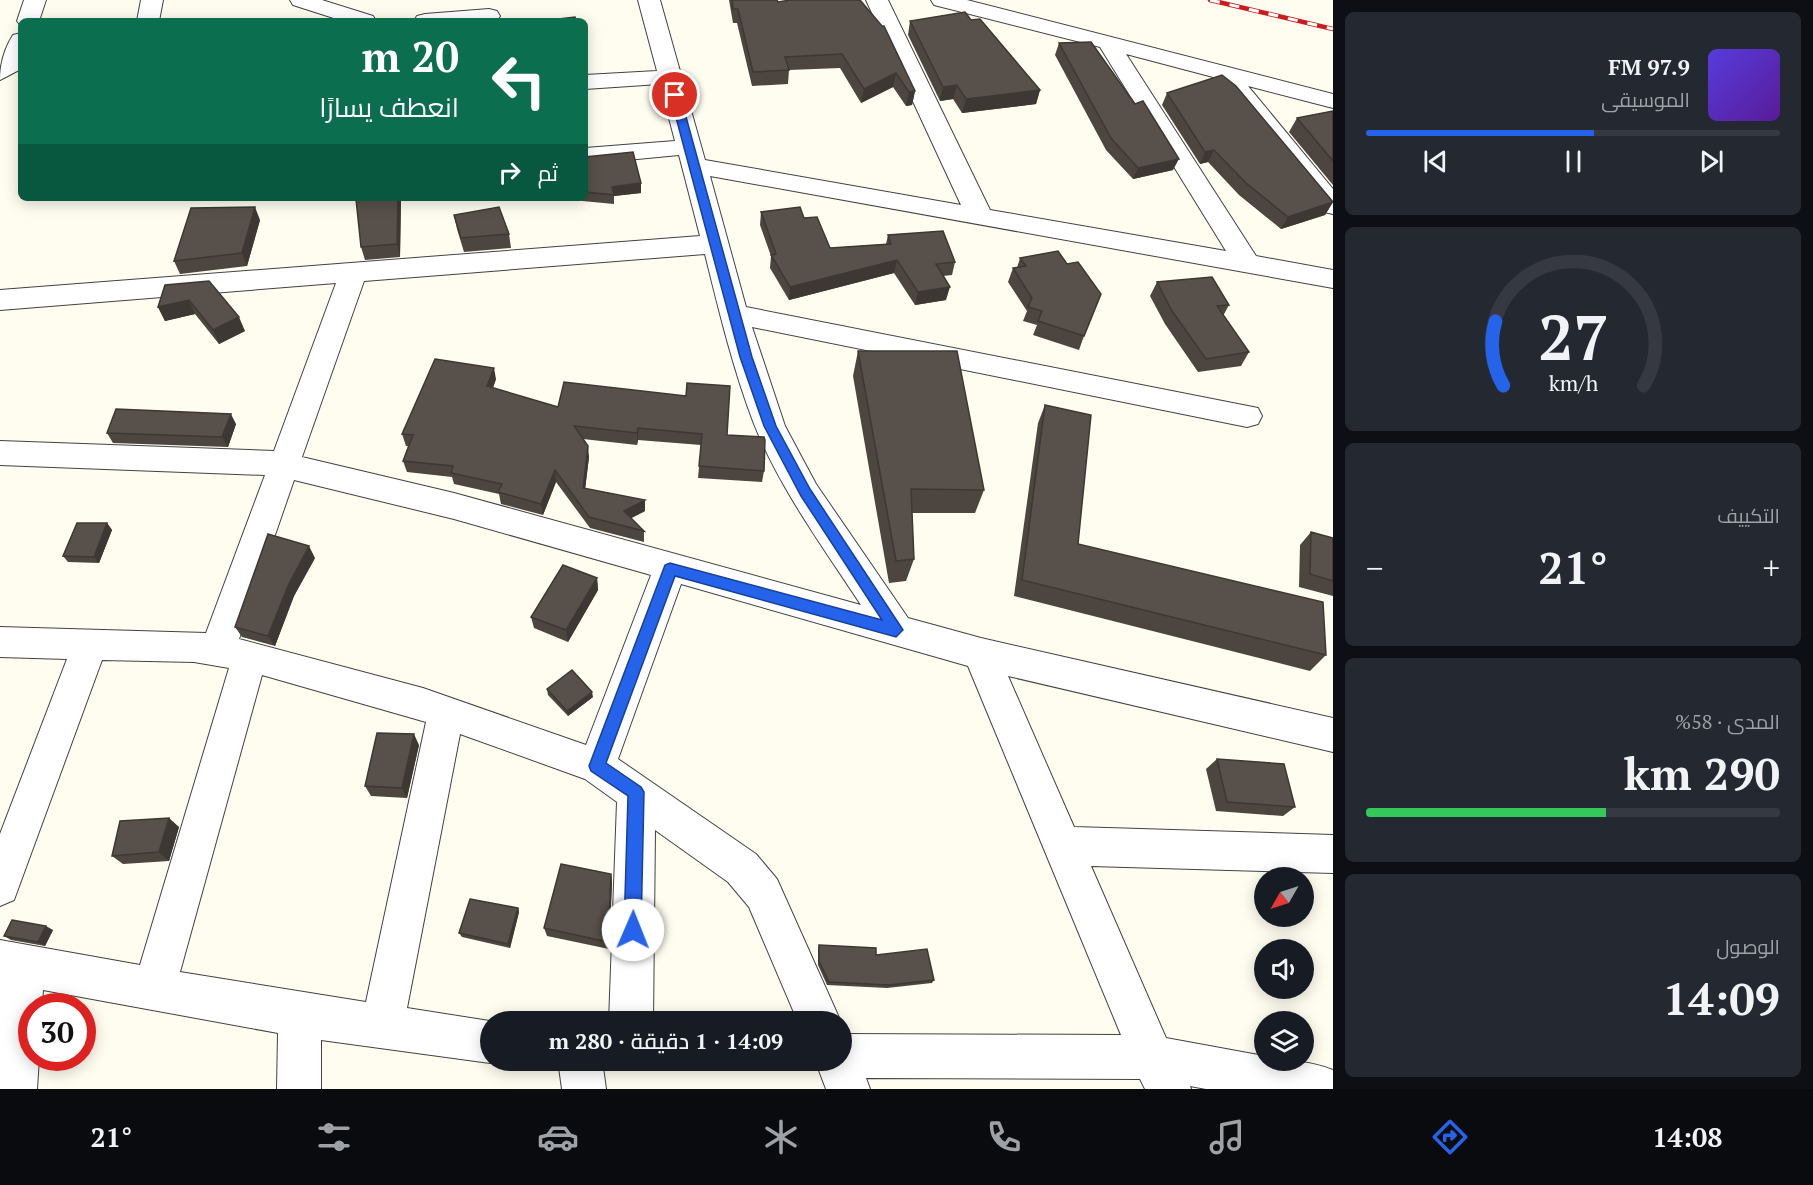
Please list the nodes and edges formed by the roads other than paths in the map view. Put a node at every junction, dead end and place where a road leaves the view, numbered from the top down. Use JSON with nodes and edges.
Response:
{"nodes":[{"id":1,"x":35,"y":0,"type":"edge"},
{"id":2,"x":152,"y":0,"type":"edge"},
{"id":3,"x":649,"y":0,"type":"edge"},
{"id":4,"x":876,"y":0,"type":"edge"},
{"id":5,"x":942,"y":0,"type":"edge"},
{"id":6,"x":315,"y":2,"type":"edge"},
{"id":7,"x":489,"y":12,"type":"edge"},
{"id":8,"x":29,"y":18,"type":"edge"},
{"id":9,"x":149,"y":18,"type":"edge"},
{"id":10,"x":357,"y":18,"type":"edge"},
{"id":11,"x":446,"y":18,"type":"edge"},
{"id":12,"x":1108,"y":43,"type":"junction"},
{"id":13,"x":18,"y":48,"type":"edge"},
{"id":14,"x":11,"y":68,"type":"edge"},
{"id":15,"x":1225,"y":73,"type":"junction"},
{"id":16,"x":670,"y":77,"type":"junction"},
{"id":17,"x":588,"y":81,"type":"edge"},
{"id":18,"x":1333,"y":101,"type":"edge"},
{"id":19,"x":588,"y":156,"type":"edge"},
{"id":20,"x":692,"y":157,"type":"junction"},
{"id":21,"x":1333,"y":206,"type":"edge"},
{"id":22,"x":980,"y":217,"type":"junction"},
{"id":23,"x":715,"y":244,"type":"junction"},
{"id":24,"x":1247,"y":263,"type":"junction"},
{"id":25,"x":353,"y":273,"type":"junction"},
{"id":26,"x":1333,"y":279,"type":"edge"},
{"id":27,"x":0,"y":300,"type":"edge"},
{"id":28,"x":734,"y":314,"type":"junction"},
{"id":29,"x":1247,"y":416,"type":"dead end"},
{"id":30,"x":0,"y":453,"type":"edge"},
{"id":31,"x":284,"y":465,"type":"junction"},
{"id":32,"x":670,"y":569,"type":"junction"},
{"id":33,"x":896,"y":630,"type":"junction"},
{"id":34,"x":0,"y":642,"type":"edge"},
{"id":35,"x":91,"y":643,"type":"junction"},
{"id":36,"x":233,"y":654,"type":"junction"},
{"id":37,"x":981,"y":654,"type":"junction"},
{"id":38,"x":446,"y":712,"type":"junction"},
{"id":39,"x":1333,"y":735,"type":"edge"},
{"id":40,"x":597,"y":766,"type":"junction"},
{"id":41,"x":636,"y":792,"type":"junction"},
{"id":42,"x":1062,"y":846,"type":"junction"},
{"id":43,"x":1333,"y":854,"type":"edge"},
{"id":44,"x":0,"y":886,"type":"edge"},
{"id":45,"x":11,"y":963,"type":"edge"},
{"id":46,"x":154,"y":989,"type":"junction"},
{"id":47,"x":631,"y":1011,"type":"edge"},
{"id":48,"x":815,"y":1011,"type":"edge"},
{"id":49,"x":300,"y":1016,"type":"junction"},
{"id":50,"x":382,"y":1027,"type":"junction"},
{"id":51,"x":480,"y":1040,"type":"edge"},
{"id":52,"x":852,"y":1057,"type":"edge"},
{"id":53,"x":582,"y":1071,"type":"edge"},
{"id":54,"x":841,"y":1071,"type":"edge"},
{"id":55,"x":1160,"y":1073,"type":"edge"},
{"id":56,"x":15,"y":1089,"type":"edge"},
{"id":57,"x":299,"y":1089,"type":"edge"},
{"id":58,"x":584,"y":1089,"type":"edge"},
{"id":59,"x":848,"y":1089,"type":"edge"},
{"id":60,"x":1325,"y":1089,"type":"edge"}],
"edges":[{"from":1,"to":8,"type":"street"},
{"from":2,"to":9,"type":"street"},
{"from":3,"to":16,"type":"street"},
{"from":4,"to":22,"type":"street"},
{"from":5,"to":12,"type":"street"},
{"from":6,"to":10,"type":"street"},
{"from":7,"to":11,"type":"street"},
{"from":12,"to":15,"type":"street"},
{"from":12,"to":24,"type":"street"},
{"from":13,"to":14,"type":"street"},
{"from":15,"to":18,"type":"street"},
{"from":15,"to":21,"type":"street"},
{"from":16,"to":17,"type":"street"},
{"from":16,"to":20,"type":"street"},
{"from":19,"to":20,"type":"street"},
{"from":20,"to":22,"type":"street"},
{"from":20,"to":23,"type":"street"},
{"from":22,"to":24,"type":"street"},
{"from":23,"to":25,"type":"street"},
{"from":23,"to":28,"type":"street"},
{"from":24,"to":26,"type":"street"},
{"from":25,"to":27,"type":"street"},
{"from":25,"to":31,"type":"street"},
{"from":28,"to":29,"type":"street"},
{"from":28,"to":33,"type":"street"},
{"from":30,"to":31,"type":"street"},
{"from":31,"to":32,"type":"street"},
{"from":31,"to":36,"type":"street"},
{"from":32,"to":33,"type":"street"},
{"from":32,"to":40,"type":"street"},
{"from":33,"to":37,"type":"street"},
{"from":34,"to":35,"type":"street"},
{"from":35,"to":36,"type":"street"},
{"from":35,"to":44,"type":"street"},
{"from":36,"to":38,"type":"street"},
{"from":36,"to":46,"type":"street"},
{"from":37,"to":39,"type":"street"},
{"from":37,"to":42,"type":"street"},
{"from":38,"to":40,"type":"street"},
{"from":38,"to":50,"type":"street"},
{"from":40,"to":41,"type":"street"},
{"from":41,"to":47,"type":"street"},
{"from":41,"to":48,"type":"street"},
{"from":42,"to":43,"type":"street"},
{"from":42,"to":55,"type":"street"},
{"from":45,"to":46,"type":"street"},
{"from":45,"to":56,"type":"street"},
{"from":46,"to":49,"type":"street"},
{"from":49,"to":50,"type":"street"},
{"from":49,"to":57,"type":"street"},
{"from":50,"to":51,"type":"street"},
{"from":52,"to":55,"type":"street"},
{"from":53,"to":58,"type":"street"},
{"from":54,"to":59,"type":"street"},
{"from":55,"to":60,"type":"street"}]}
